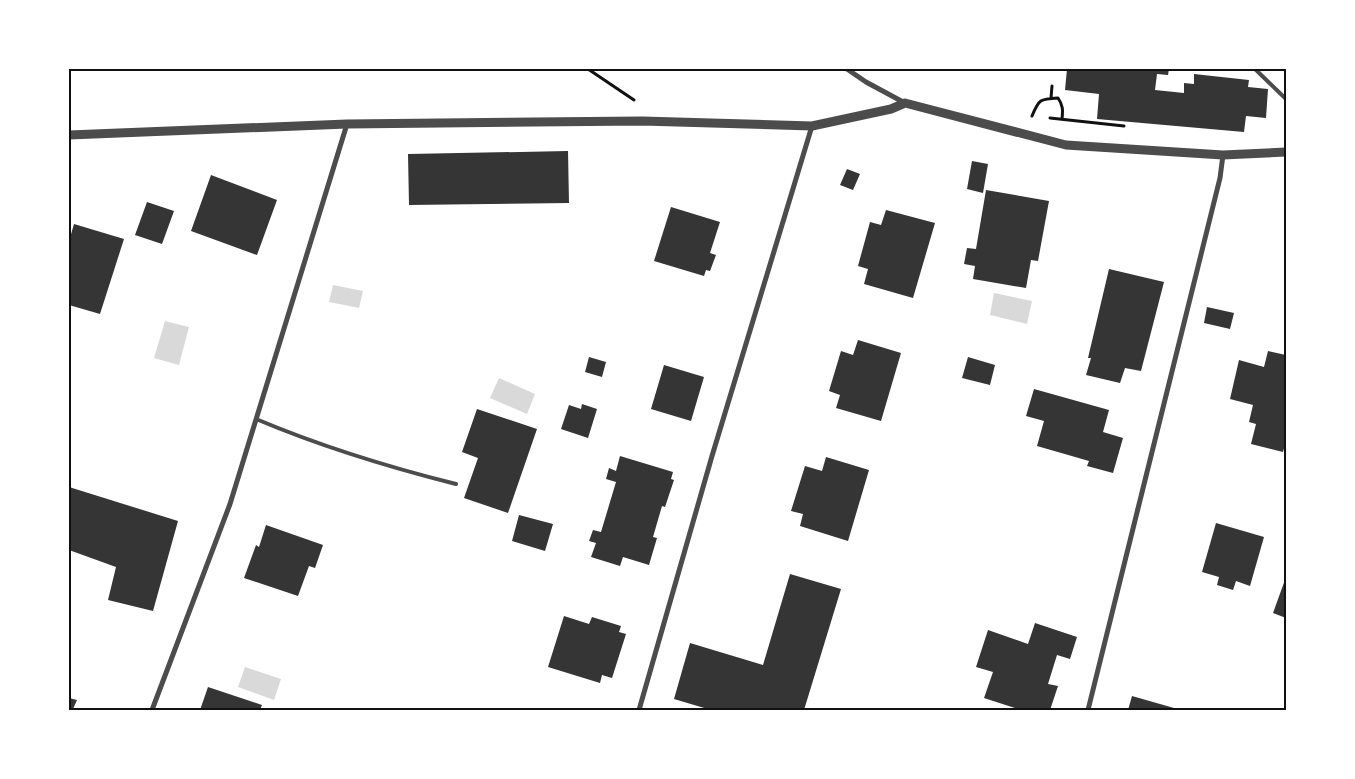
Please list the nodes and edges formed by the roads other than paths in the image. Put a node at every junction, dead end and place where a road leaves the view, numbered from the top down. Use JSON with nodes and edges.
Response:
{"nodes":[{"id":1,"x":847,"y":69,"type":"edge"},
{"id":2,"x":1256,"y":69,"type":"edge"},
{"id":3,"x":1286,"y":99,"type":"edge"},
{"id":4,"x":905,"y":103,"type":"junction"},
{"id":5,"x":346,"y":124,"type":"junction"},
{"id":6,"x":812,"y":126,"type":"junction"},
{"id":7,"x":69,"y":135,"type":"edge"},
{"id":8,"x":1286,"y":152,"type":"edge"},
{"id":9,"x":1223,"y":155,"type":"junction"},
{"id":10,"x":256,"y":419,"type":"junction"},
{"id":11,"x":456,"y":484,"type":"dead end"},
{"id":12,"x":152,"y":710,"type":"edge"},
{"id":13,"x":639,"y":710,"type":"edge"},
{"id":14,"x":1088,"y":710,"type":"edge"}],
"edges":[{"from":1,"to":4,"type":"street"},
{"from":2,"to":3,"type":"lane"},
{"from":4,"to":6,"type":"street"},
{"from":4,"to":9,"type":"street"},
{"from":5,"to":6,"type":"street"},
{"from":5,"to":7,"type":"street"},
{"from":5,"to":10,"type":"street"},
{"from":6,"to":13,"type":"street"},
{"from":8,"to":9,"type":"street"},
{"from":9,"to":14,"type":"street"},
{"from":10,"to":11,"type":"lane"},
{"from":10,"to":12,"type":"street"}]}
